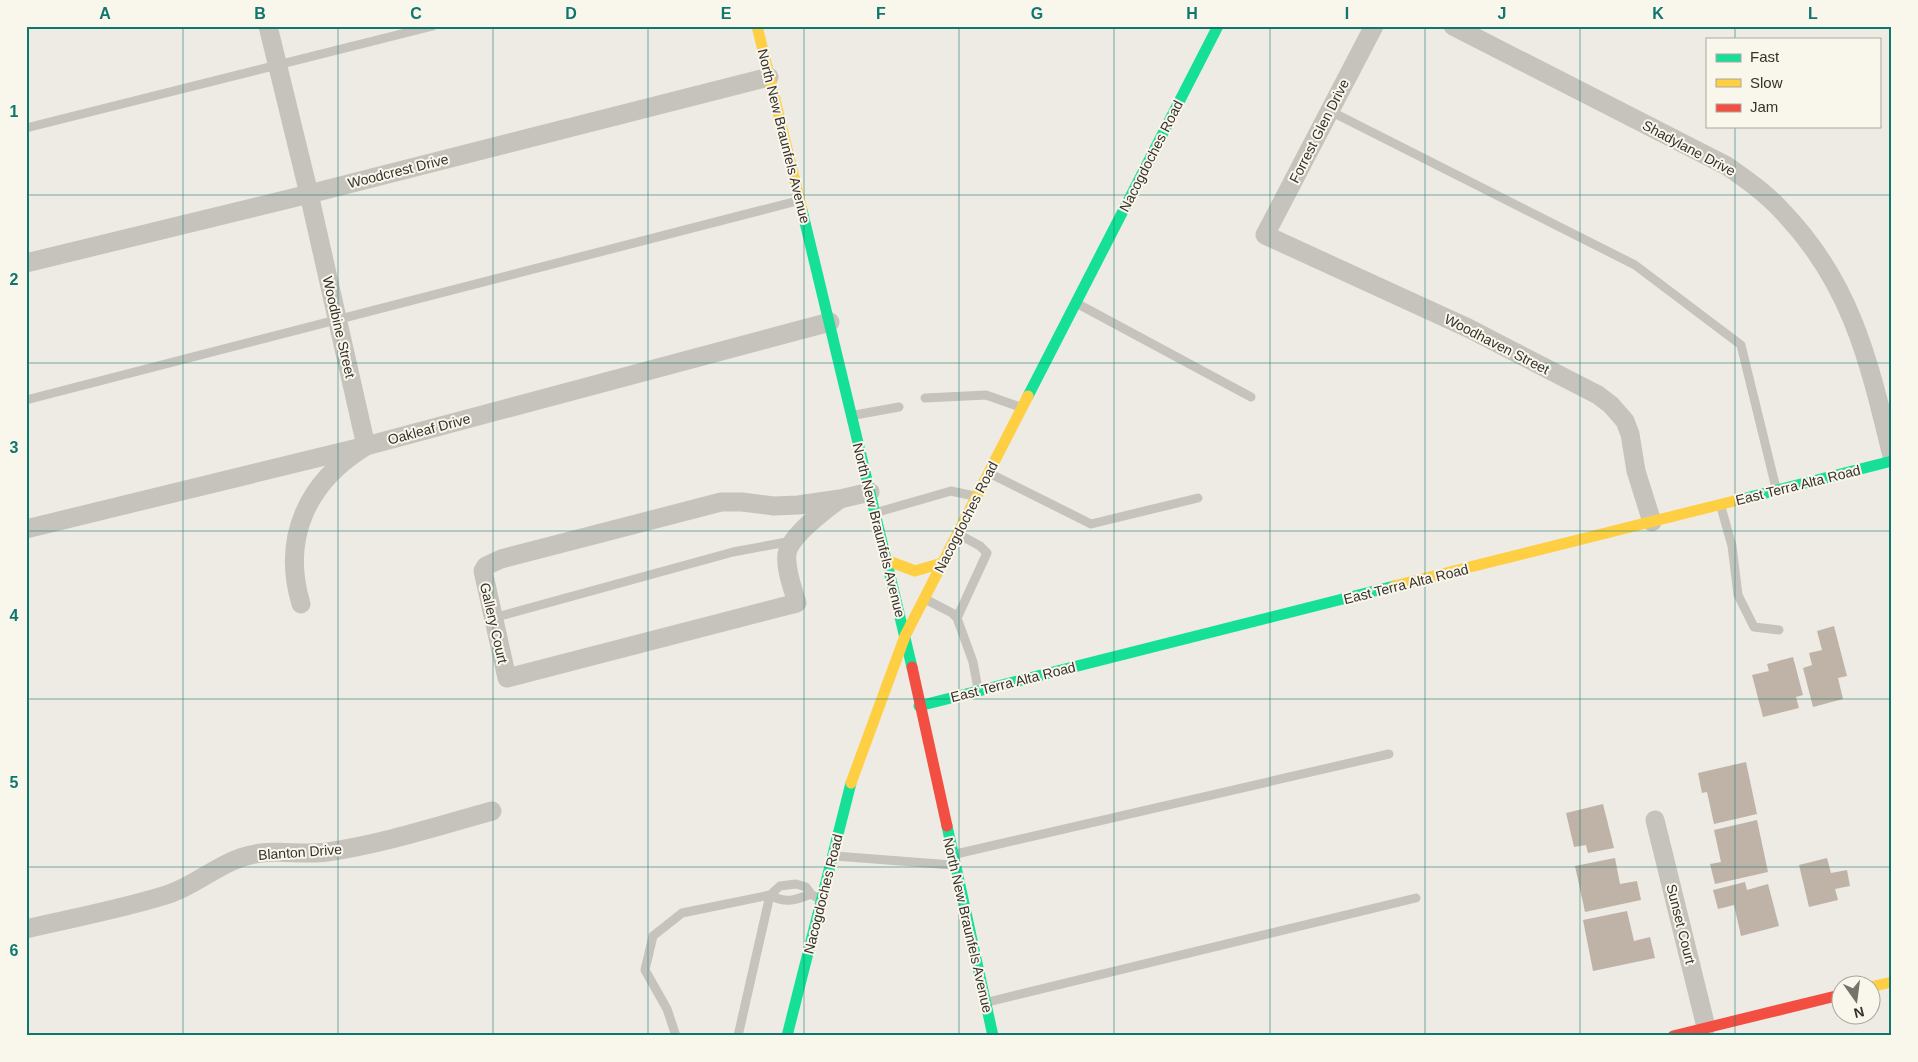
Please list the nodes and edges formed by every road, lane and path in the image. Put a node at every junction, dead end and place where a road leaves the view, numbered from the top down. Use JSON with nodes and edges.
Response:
{"nodes":[{"id":1,"x":268,"y":26,"type":"edge"},
{"id":2,"x":433,"y":26,"type":"edge"},
{"id":3,"x":756,"y":26,"type":"edge"},
{"id":4,"x":1218,"y":26,"type":"edge"},
{"id":5,"x":1374,"y":26,"type":"edge"},
{"id":6,"x":1453,"y":26,"type":"edge"},
{"id":7,"x":277,"y":65,"type":"junction"},
{"id":8,"x":769,"y":77,"type":"junction"},
{"id":9,"x":1330,"y":111,"type":"junction"},
{"id":10,"x":26,"y":128,"type":"edge"},
{"id":11,"x":309,"y":194,"type":"junction"},
{"id":12,"x":800,"y":200,"type":"junction"},
{"id":13,"x":1265,"y":235,"type":"joint"},
{"id":14,"x":26,"y":263,"type":"edge"},
{"id":15,"x":1076,"y":303,"type":"junction"},
{"id":16,"x":337,"y":320,"type":"junction"},
{"id":17,"x":830,"y":322,"type":"junction"},
{"id":18,"x":1251,"y":396,"type":"dead end"},
{"id":19,"x":925,"y":398,"type":"dead end"},
{"id":20,"x":26,"y":400,"type":"edge"},
{"id":21,"x":899,"y":407,"type":"dead end"},
{"id":22,"x":1022,"y":408,"type":"junction"},
{"id":23,"x":852,"y":416,"type":"junction"},
{"id":24,"x":366,"y":446,"type":"junction"},
{"id":25,"x":1892,"y":456,"type":"edge"},
{"id":26,"x":1892,"y":461,"type":"edge"},
{"id":27,"x":989,"y":473,"type":"junction"},
{"id":28,"x":1777,"y":490,"type":"junction"},
{"id":29,"x":870,"y":492,"type":"junction"},
{"id":30,"x":976,"y":497,"type":"junction"},
{"id":31,"x":1198,"y":498,"type":"dead end"},
{"id":32,"x":840,"y":500,"type":"junction"},
{"id":33,"x":1720,"y":505,"type":"junction"},
{"id":34,"x":875,"y":513,"type":"junction"},
{"id":35,"x":1652,"y":522,"type":"junction"},
{"id":36,"x":26,"y":529,"type":"edge"},
{"id":37,"x":958,"y":533,"type":"junction"},
{"id":38,"x":794,"y":540,"type":"junction"},
{"id":39,"x":886,"y":560,"type":"junction"},
{"id":40,"x":942,"y":563,"type":"junction"},
{"id":41,"x":924,"y":599,"type":"junction"},
{"id":42,"x":301,"y":604,"type":"dead end"},
{"id":43,"x":493,"y":618,"type":"junction"},
{"id":44,"x":957,"y":618,"type":"junction"},
{"id":45,"x":1779,"y":630,"type":"dead end"},
{"id":46,"x":905,"y":636,"type":"junction"},
{"id":47,"x":978,"y":691,"type":"junction"},
{"id":48,"x":920,"y":706,"type":"junction"},
{"id":49,"x":1389,"y":754,"type":"dead end"},
{"id":50,"x":492,"y":811,"type":"dead end"},
{"id":51,"x":1655,"y":820,"type":"dead end"},
{"id":52,"x":833,"y":855,"type":"junction"},
{"id":53,"x":954,"y":860,"type":"junction"},
{"id":54,"x":811,"y":894,"type":"junction"},
{"id":55,"x":770,"y":896,"type":"junction"},
{"id":56,"x":1416,"y":898,"type":"dead end"},
{"id":57,"x":821,"y":901,"type":"junction"},
{"id":58,"x":26,"y":928,"type":"edge"},
{"id":59,"x":1830,"y":997,"type":"edge"},
{"id":60,"x":986,"y":1003,"type":"junction"},
{"id":61,"x":1706,"y":1028,"type":"junction"},
{"id":62,"x":676,"y":1036,"type":"edge"},
{"id":63,"x":738,"y":1036,"type":"edge"},
{"id":64,"x":787,"y":1036,"type":"edge"},
{"id":65,"x":993,"y":1036,"type":"edge"},
{"id":66,"x":1673,"y":1036,"type":"edge"}],
"edges":[{"from":1,"to":7,"type":"street","name":"Woodbine Street"},
{"from":2,"to":7,"type":"lane"},
{"from":3,"to":8,"type":"street","name":"North New Braunfels Avenue"},
{"from":4,"to":15,"type":"street","name":"Nacogdoches Road"},
{"from":5,"to":9,"type":"street","name":"Forrest Glen Drive"},
{"from":6,"to":25,"type":"street","name":"Shadylane Drive"},
{"from":7,"to":10,"type":"lane"},
{"from":7,"to":11,"type":"street","name":"Woodbine Street"},
{"from":8,"to":11,"type":"street","name":"Woodcrest Drive"},
{"from":8,"to":12,"type":"street","name":"North New Braunfels Avenue"},
{"from":9,"to":13,"type":"street","name":"Forrest Glen Drive"},
{"from":9,"to":28,"type":"lane"},
{"from":11,"to":14,"type":"street","name":"Woodcrest Drive"},
{"from":11,"to":16,"type":"street","name":"Woodbine Street"},
{"from":12,"to":16,"type":"lane"},
{"from":12,"to":17,"type":"street","name":"North New Braunfels Avenue"},
{"from":13,"to":35,"type":"street","name":"Woodhaven Street"},
{"from":15,"to":18,"type":"lane"},
{"from":15,"to":22,"type":"street","name":"Nacogdoches Road"},
{"from":16,"to":20,"type":"lane"},
{"from":16,"to":24,"type":"street","name":"Woodbine Street"},
{"from":17,"to":23,"type":"street","name":"North New Braunfels Avenue"},
{"from":17,"to":24,"type":"street","name":"Oakleaf Drive"},
{"from":19,"to":22,"type":"lane"},
{"from":21,"to":23,"type":"lane"},
{"from":22,"to":27,"type":"street","name":"Nacogdoches Road"},
{"from":23,"to":29,"type":"street","name":"North New Braunfels Avenue"},
{"from":24,"to":36,"type":"street","name":"Oakleaf Drive"},
{"from":24,"to":42,"type":"street"},
{"from":26,"to":28,"type":"street","name":"East Terra Alta Road"},
{"from":27,"to":30,"type":"street","name":"Nacogdoches Road"},
{"from":27,"to":31,"type":"lane"},
{"from":28,"to":33,"type":"street","name":"East Terra Alta Road"},
{"from":29,"to":32,"type":"street","name":"Gallery Court"},
{"from":29,"to":34,"type":"street","name":"North New Braunfels Avenue"},
{"from":30,"to":34,"type":"lane"},
{"from":30,"to":37,"type":"street","name":"Nacogdoches Road"},
{"from":32,"to":38,"type":"street","name":"Gallery Court"},
{"from":32,"to":43,"type":"street","name":"Gallery Court"},
{"from":33,"to":35,"type":"street","name":"East Terra Alta Road"},
{"from":33,"to":45,"type":"lane"},
{"from":34,"to":39,"type":"street","name":"North New Braunfels Avenue"},
{"from":35,"to":47,"type":"street","name":"East Terra Alta Road"},
{"from":37,"to":40,"type":"street","name":"Nacogdoches Road"},
{"from":37,"to":44,"type":"lane"},
{"from":38,"to":43,"type":"lane"},
{"from":38,"to":43,"type":"street","name":"Gallery Court"},
{"from":39,"to":40,"type":"street"},
{"from":39,"to":46,"type":"street","name":"North New Braunfels Avenue"},
{"from":40,"to":41,"type":"street","name":"Nacogdoches Road"},
{"from":41,"to":44,"type":"lane"},
{"from":41,"to":46,"type":"street","name":"Nacogdoches Road"},
{"from":44,"to":47,"type":"lane"},
{"from":46,"to":48,"type":"street","name":"North New Braunfels Avenue"},
{"from":46,"to":52,"type":"street","name":"Nacogdoches Road"},
{"from":47,"to":48,"type":"street","name":"East Terra Alta Road"},
{"from":48,"to":53,"type":"street","name":"North New Braunfels Avenue"},
{"from":49,"to":53,"type":"lane"},
{"from":50,"to":58,"type":"street","name":"Blanton Drive"},
{"from":51,"to":61,"type":"street","name":"Sunset Court"},
{"from":52,"to":53,"type":"lane"},
{"from":52,"to":57,"type":"street","name":"Nacogdoches Road"},
{"from":53,"to":60,"type":"street","name":"North New Braunfels Avenue"},
{"from":54,"to":55,"type":"lane"},
{"from":54,"to":55,"type":"lane"},
{"from":54,"to":57,"type":"lane"},
{"from":55,"to":62,"type":"lane"},
{"from":55,"to":63,"type":"lane"},
{"from":56,"to":60,"type":"lane"},
{"from":57,"to":64,"type":"street","name":"Nacogdoches Road"},
{"from":59,"to":61,"type":"street"},
{"from":60,"to":65,"type":"street","name":"North New Braunfels Avenue"},
{"from":61,"to":66,"type":"street"}]}
